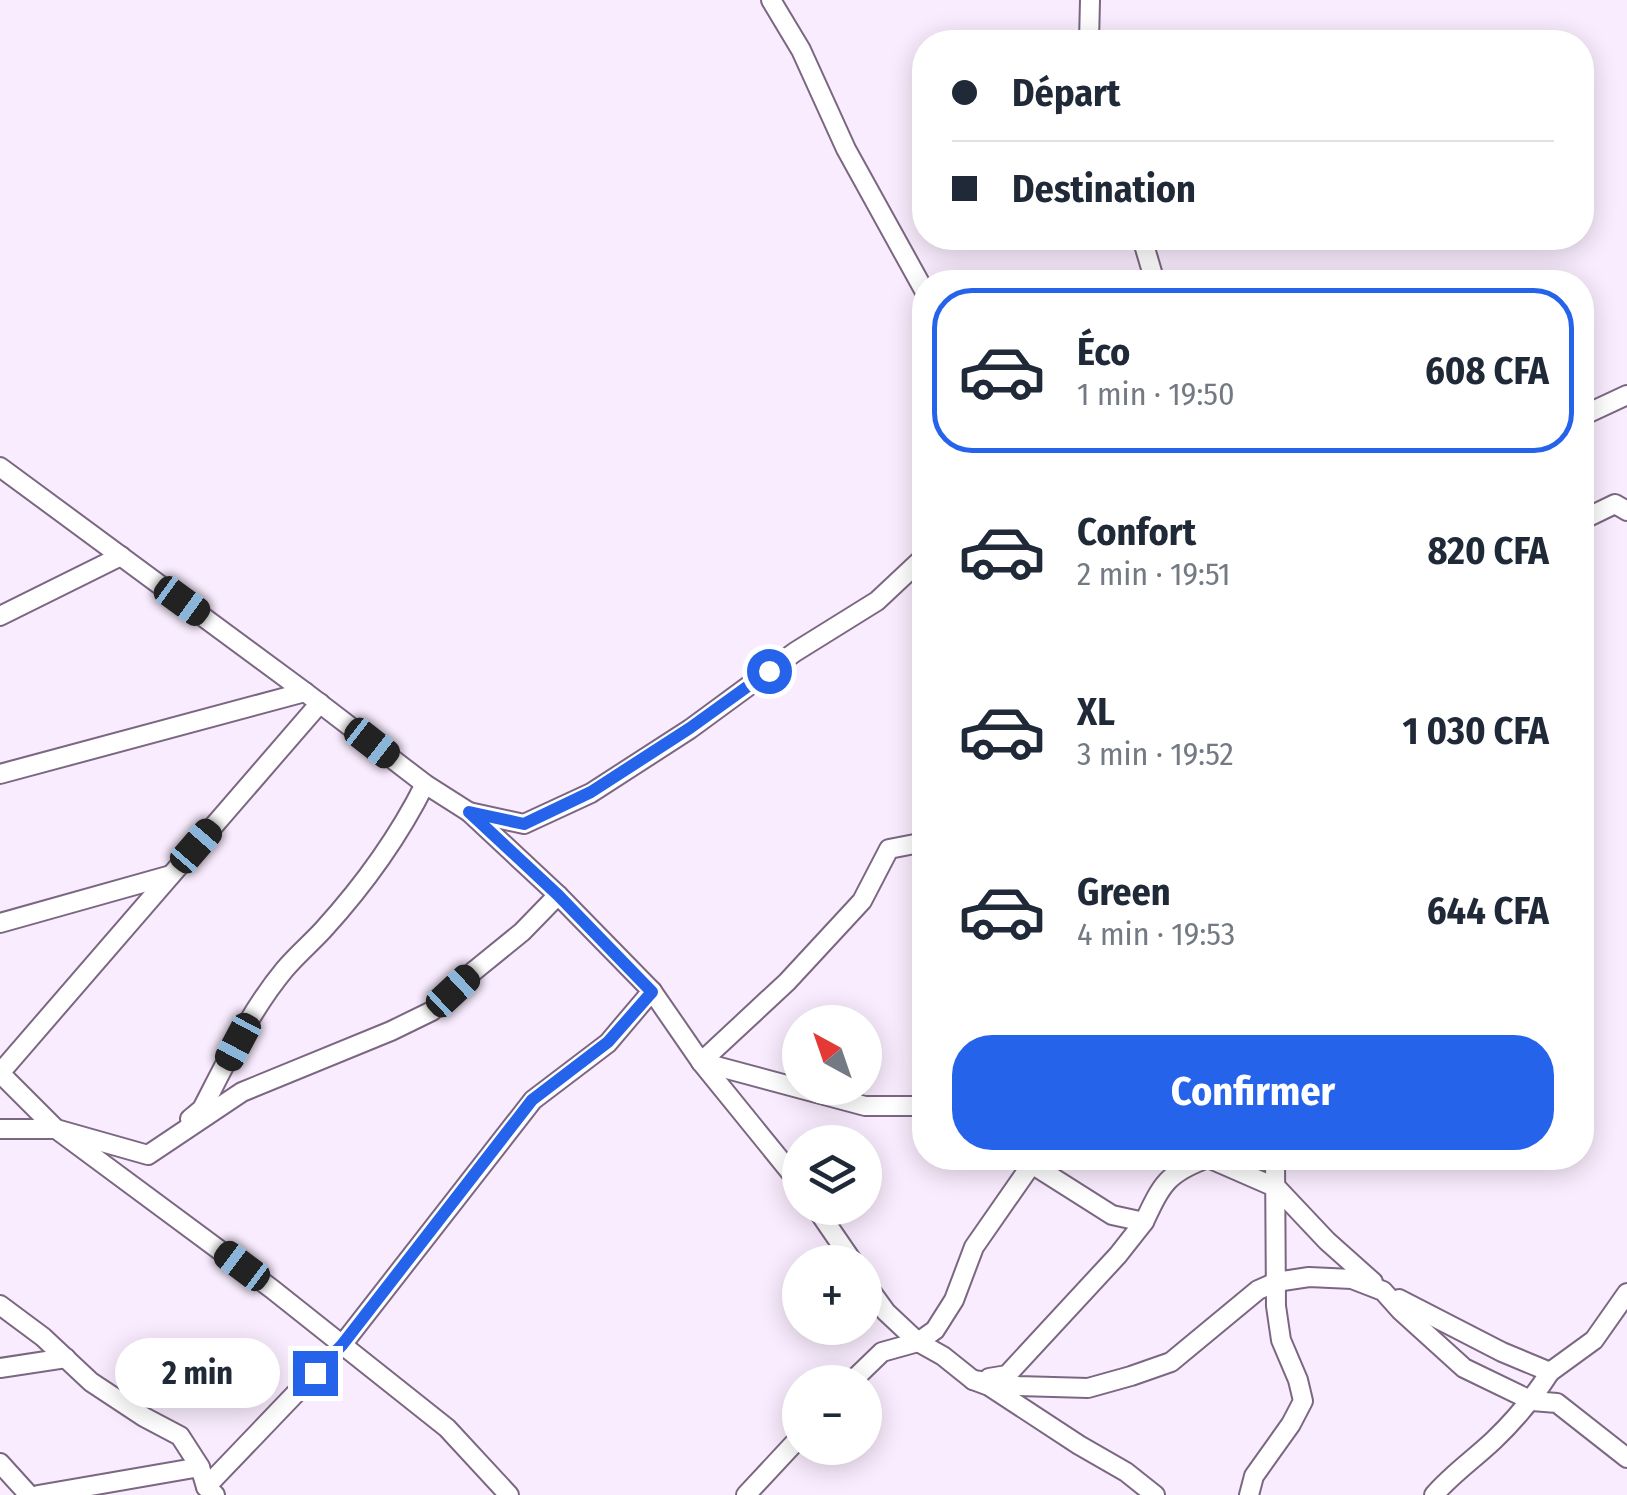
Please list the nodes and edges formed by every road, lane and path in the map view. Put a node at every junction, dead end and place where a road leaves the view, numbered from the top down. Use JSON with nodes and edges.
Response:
{"nodes":[{"id":1,"x":771,"y":0,"type":"edge"},
{"id":2,"x":1090,"y":0,"type":"edge"},
{"id":3,"x":1089,"y":30,"type":"edge"},
{"id":4,"x":913,"y":270,"type":"edge"},
{"id":5,"x":1627,"y":396,"type":"edge"},
{"id":6,"x":1594,"y":411,"type":"edge"},
{"id":7,"x":0,"y":466,"type":"edge"},
{"id":8,"x":1627,"y":511,"type":"edge"},
{"id":9,"x":1594,"y":514,"type":"edge"},
{"id":10,"x":121,"y":556,"type":"junction"},
{"id":11,"x":912,"y":568,"type":"edge"},
{"id":12,"x":0,"y":616,"type":"edge"},
{"id":13,"x":312,"y":697,"type":"junction"},
{"id":14,"x":0,"y":774,"type":"edge"},
{"id":15,"x":425,"y":784,"type":"junction"},
{"id":16,"x":469,"y":812,"type":"junction"},
{"id":17,"x":912,"y":845,"type":"edge"},
{"id":18,"x":170,"y":875,"type":"junction"},
{"id":19,"x":558,"y":895,"type":"junction"},
{"id":20,"x":0,"y":924,"type":"edge"},
{"id":21,"x":652,"y":992,"type":"junction"},
{"id":22,"x":701,"y":1062,"type":"junction"},
{"id":23,"x":0,"y":1073,"type":"edge"},
{"id":24,"x":912,"y":1106,"type":"edge"},
{"id":25,"x":0,"y":1129,"type":"edge"},
{"id":26,"x":56,"y":1129,"type":"junction"},
{"id":27,"x":148,"y":1155,"type":"junction"},
{"id":28,"x":782,"y":1162,"type":"edge"},
{"id":29,"x":1024,"y":1170,"type":"edge"},
{"id":30,"x":1045,"y":1170,"type":"edge"},
{"id":31,"x":1180,"y":1170,"type":"edge"},
{"id":32,"x":1236,"y":1170,"type":"edge"},
{"id":33,"x":1276,"y":1170,"type":"edge"},
{"id":34,"x":1277,"y":1188,"type":"junction"},
{"id":35,"x":1144,"y":1222,"type":"junction"},
{"id":36,"x":1276,"y":1282,"type":"junction"},
{"id":37,"x":1383,"y":1291,"type":"junction"},
{"id":38,"x":1627,"y":1293,"type":"edge"},
{"id":39,"x":0,"y":1305,"type":"edge"},
{"id":40,"x":882,"y":1306,"type":"edge"},
{"id":41,"x":918,"y":1342,"type":"junction"},
{"id":42,"x":342,"y":1345,"type":"junction"},
{"id":43,"x":66,"y":1358,"type":"junction"},
{"id":44,"x":868,"y":1365,"type":"edge"},
{"id":45,"x":0,"y":1368,"type":"edge"},
{"id":46,"x":1550,"y":1372,"type":"junction"},
{"id":47,"x":972,"y":1380,"type":"junction"},
{"id":48,"x":1532,"y":1400,"type":"junction"},
{"id":49,"x":782,"y":1456,"type":"edge"},
{"id":50,"x":1627,"y":1458,"type":"edge"},
{"id":51,"x":0,"y":1463,"type":"edge"},
{"id":52,"x":200,"y":1466,"type":"junction"},
{"id":53,"x":211,"y":1491,"type":"edge"},
{"id":54,"x":29,"y":1495,"type":"edge"},
{"id":55,"x":38,"y":1495,"type":"edge"},
{"id":56,"x":509,"y":1495,"type":"edge"},
{"id":57,"x":746,"y":1495,"type":"edge"},
{"id":58,"x":1155,"y":1495,"type":"edge"},
{"id":59,"x":1249,"y":1495,"type":"edge"},
{"id":60,"x":1434,"y":1495,"type":"edge"}],
"edges":[{"from":1,"to":4,"type":"street"},
{"from":2,"to":3,"type":"street"},
{"from":5,"to":6,"type":"street"},
{"from":7,"to":10,"type":"street"},
{"from":8,"to":9,"type":"street"},
{"from":10,"to":12,"type":"street"},
{"from":10,"to":13,"type":"street"},
{"from":11,"to":16,"type":"street"},
{"from":13,"to":14,"type":"street"},
{"from":13,"to":15,"type":"street"},
{"from":13,"to":18,"type":"street"},
{"from":15,"to":16,"type":"street"},
{"from":15,"to":27,"type":"street"},
{"from":16,"to":19,"type":"street"},
{"from":17,"to":22,"type":"street"},
{"from":18,"to":20,"type":"street"},
{"from":18,"to":23,"type":"street"},
{"from":19,"to":21,"type":"street"},
{"from":19,"to":27,"type":"street"},
{"from":21,"to":22,"type":"street"},
{"from":21,"to":42,"type":"street"},
{"from":22,"to":24,"type":"street"},
{"from":22,"to":28,"type":"street"},
{"from":23,"to":26,"type":"street"},
{"from":25,"to":26,"type":"street"},
{"from":26,"to":27,"type":"street"},
{"from":26,"to":42,"type":"street"},
{"from":29,"to":41,"type":"street"},
{"from":30,"to":35,"type":"street"},
{"from":31,"to":35,"type":"street"},
{"from":32,"to":34,"type":"street"},
{"from":33,"to":34,"type":"street"},
{"from":34,"to":36,"type":"street"},
{"from":34,"to":37,"type":"street"},
{"from":35,"to":47,"type":"street"},
{"from":36,"to":37,"type":"street"},
{"from":36,"to":47,"type":"street"},
{"from":36,"to":59,"type":"street"},
{"from":37,"to":46,"type":"street"},
{"from":37,"to":48,"type":"street"},
{"from":38,"to":46,"type":"street"},
{"from":39,"to":43,"type":"street"},
{"from":40,"to":41,"type":"street"},
{"from":41,"to":44,"type":"street"},
{"from":41,"to":47,"type":"street"},
{"from":42,"to":53,"type":"street"},
{"from":42,"to":56,"type":"street"},
{"from":43,"to":45,"type":"street"},
{"from":43,"to":52,"type":"street"},
{"from":46,"to":48,"type":"street"},
{"from":47,"to":58,"type":"street"},
{"from":48,"to":50,"type":"street"},
{"from":48,"to":60,"type":"street"},
{"from":49,"to":57,"type":"street"},
{"from":51,"to":54,"type":"street"},
{"from":52,"to":53,"type":"street"},
{"from":52,"to":55,"type":"street"}]}
